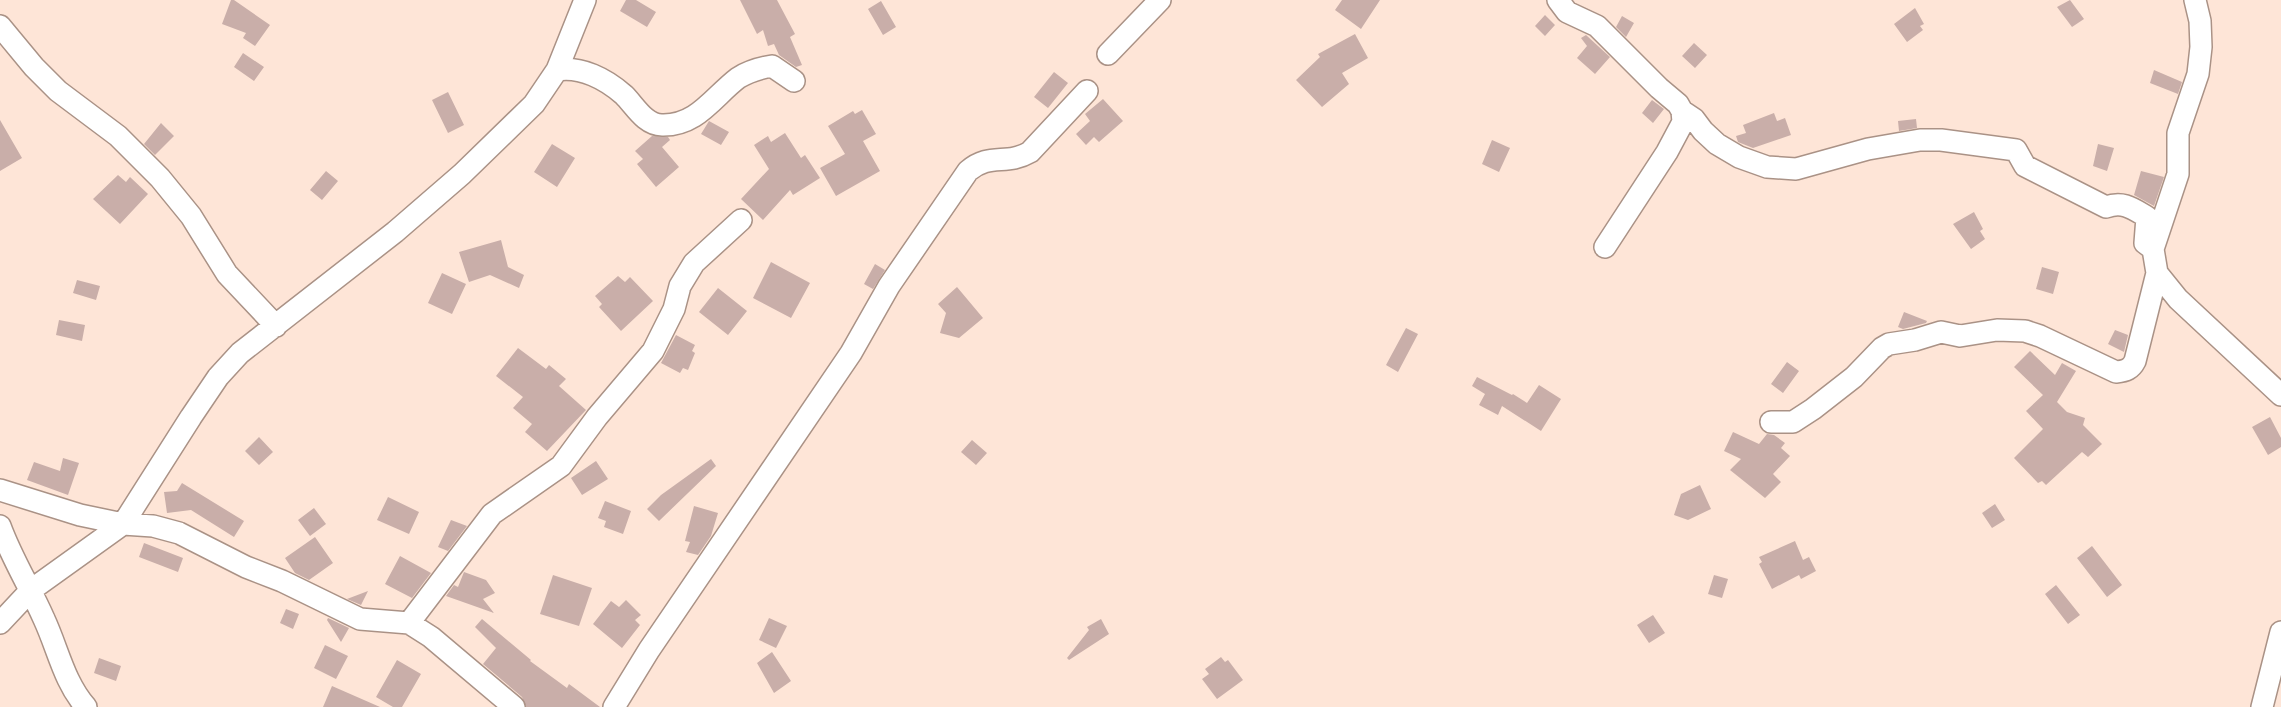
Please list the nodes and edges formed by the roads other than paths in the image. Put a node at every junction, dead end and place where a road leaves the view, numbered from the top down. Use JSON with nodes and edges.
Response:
{"nodes":[{"id":1,"x":585,"y":0,"type":"edge"},
{"id":2,"x":1160,"y":0,"type":"edge"},
{"id":3,"x":1558,"y":0,"type":"edge"},
{"id":4,"x":2195,"y":0,"type":"edge"},
{"id":5,"x":0,"y":26,"type":"edge"},
{"id":6,"x":1108,"y":54,"type":"dead end"},
{"id":7,"x":557,"y":70,"type":"junction"},
{"id":8,"x":794,"y":81,"type":"dead end"},
{"id":9,"x":1087,"y":90,"type":"dead end"},
{"id":10,"x":1682,"y":111,"type":"junction"},
{"id":11,"x":741,"y":220,"type":"dead end"},
{"id":12,"x":1605,"y":247,"type":"dead end"},
{"id":13,"x":2153,"y":249,"type":"junction"},
{"id":14,"x":2157,"y":273,"type":"junction"},
{"id":15,"x":276,"y":326,"type":"junction"},
{"id":16,"x":2281,"y":394,"type":"edge"},
{"id":17,"x":1771,"y":422,"type":"dead end"},
{"id":18,"x":0,"y":490,"type":"edge"},
{"id":19,"x":123,"y":524,"type":"junction"},
{"id":20,"x":0,"y":526,"type":"edge"},
{"id":21,"x":31,"y":590,"type":"junction"},
{"id":22,"x":0,"y":623,"type":"edge"},
{"id":23,"x":409,"y":623,"type":"junction"},
{"id":24,"x":2281,"y":633,"type":"edge"},
{"id":25,"x":86,"y":707,"type":"edge"},
{"id":26,"x":514,"y":707,"type":"edge"},
{"id":27,"x":614,"y":707,"type":"edge"},
{"id":28,"x":2262,"y":707,"type":"edge"}],
"edges":[{"from":1,"to":7,"type":"street"},
{"from":2,"to":6,"type":"street"},
{"from":3,"to":10,"type":"street"},
{"from":4,"to":13,"type":"street"},
{"from":5,"to":15,"type":"street"},
{"from":7,"to":8,"type":"street"},
{"from":7,"to":15,"type":"street"},
{"from":9,"to":27,"type":"street"},
{"from":10,"to":12,"type":"street"},
{"from":10,"to":13,"type":"street"},
{"from":11,"to":23,"type":"street"},
{"from":13,"to":14,"type":"street"},
{"from":14,"to":16,"type":"street"},
{"from":14,"to":17,"type":"street"},
{"from":15,"to":19,"type":"street"},
{"from":18,"to":19,"type":"street"},
{"from":19,"to":21,"type":"street"},
{"from":19,"to":23,"type":"street"},
{"from":20,"to":21,"type":"street"},
{"from":21,"to":22,"type":"street"},
{"from":21,"to":25,"type":"street"},
{"from":23,"to":26,"type":"street"},
{"from":24,"to":28,"type":"street"}]}
